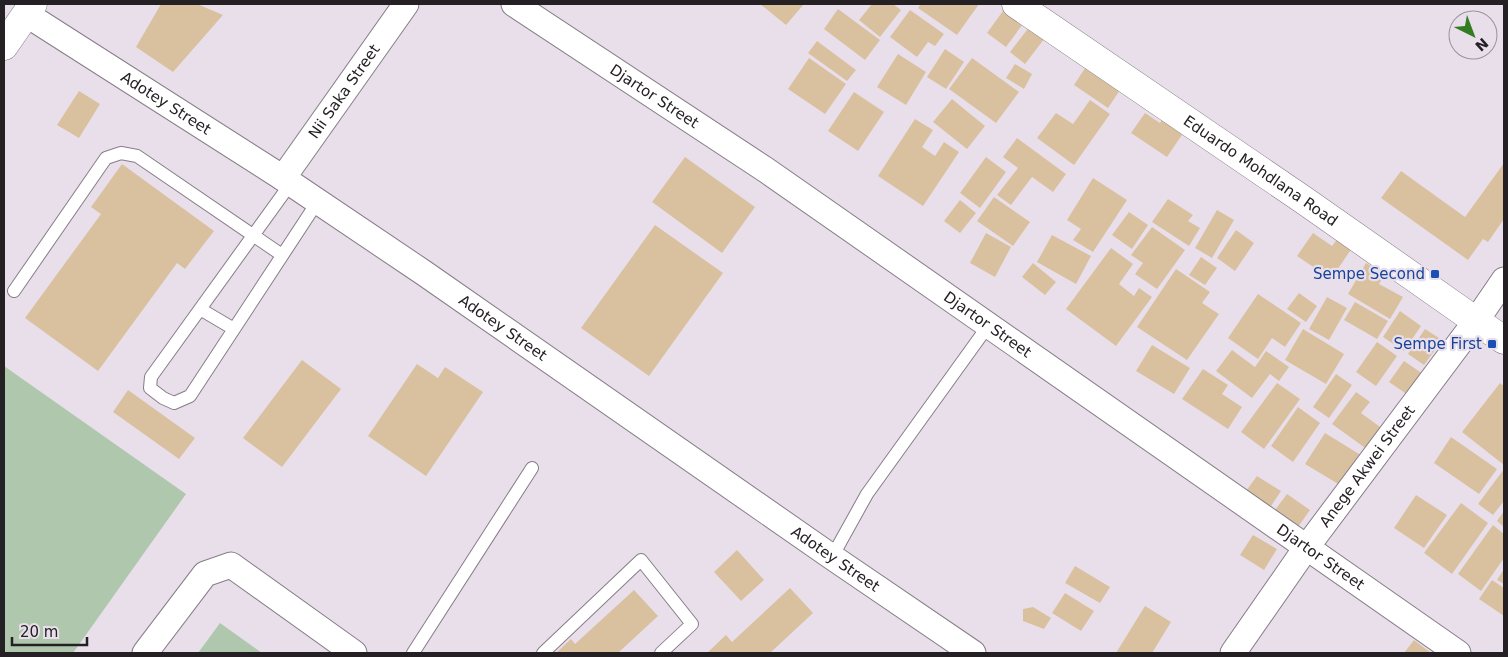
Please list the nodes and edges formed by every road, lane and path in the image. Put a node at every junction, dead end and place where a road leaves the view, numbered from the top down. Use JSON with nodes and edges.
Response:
{"nodes":[{"id":1,"x":406,"y":4,"type":"edge"},
{"id":2,"x":514,"y":4,"type":"edge"},
{"id":3,"x":1016,"y":4,"type":"edge"},
{"id":4,"x":29,"y":9,"type":"edge"},
{"id":5,"x":4,"y":46,"type":"edge"},
{"id":6,"x":287,"y":180,"type":"junction"},
{"id":7,"x":318,"y":201,"type":"junction"},
{"id":8,"x":252,"y":236,"type":"junction"},
{"id":9,"x":282,"y":256,"type":"junction"},
{"id":10,"x":1504,"y":280,"type":"edge"},
{"id":11,"x":14,"y":291,"type":"dead end"},
{"id":12,"x":200,"y":309,"type":"junction"},
{"id":13,"x":1476,"y":322,"type":"junction"},
{"id":14,"x":988,"y":326,"type":"junction"},
{"id":15,"x":234,"y":329,"type":"junction"},
{"id":16,"x":1504,"y":340,"type":"edge"},
{"id":17,"x":532,"y":468,"type":"dead end"},
{"id":18,"x":1306,"y":548,"type":"junction"},
{"id":19,"x":832,"y":558,"type":"junction"},
{"id":20,"x":145,"y":653,"type":"edge"},
{"id":21,"x":354,"y":653,"type":"edge"},
{"id":22,"x":413,"y":653,"type":"edge"},
{"id":23,"x":543,"y":653,"type":"edge"},
{"id":24,"x":661,"y":653,"type":"edge"},
{"id":25,"x":973,"y":653,"type":"edge"},
{"id":26,"x":1233,"y":653,"type":"edge"},
{"id":27,"x":1458,"y":653,"type":"edge"}],
"edges":[{"from":1,"to":6,"type":"street","name":"Nii Saka Street"},
{"from":2,"to":14,"type":"street","name":"Djartor Street"},
{"from":3,"to":13,"type":"main road","name":"Eduardo Mohdlana Road"},
{"from":4,"to":5,"type":"main road"},
{"from":4,"to":6,"type":"street","name":"Adotey Street"},
{"from":6,"to":7,"type":"street","name":"Adotey Street"},
{"from":6,"to":8,"type":"lane"},
{"from":7,"to":9,"type":"lane"},
{"from":7,"to":19,"type":"street","name":"Adotey Street"},
{"from":8,"to":9,"type":"lane"},
{"from":8,"to":11,"type":"lane"},
{"from":8,"to":12,"type":"lane"},
{"from":9,"to":15,"type":"lane"},
{"from":10,"to":13,"type":"street","name":"Anege Akwei Street"},
{"from":12,"to":15,"type":"lane"},
{"from":12,"to":15,"type":"lane"},
{"from":13,"to":16,"type":"main road","name":"Eduardo Mohdlana Road"},
{"from":13,"to":18,"type":"street","name":"Anege Akwei Street"},
{"from":14,"to":18,"type":"street","name":"Djartor Street"},
{"from":14,"to":19,"type":"lane"},
{"from":17,"to":22,"type":"lane"},
{"from":18,"to":26,"type":"street","name":"Anege Akwei Street"},
{"from":18,"to":27,"type":"street","name":"Djartor Street"},
{"from":19,"to":25,"type":"street","name":"Adotey Street"},
{"from":20,"to":21,"type":"street"},
{"from":23,"to":24,"type":"lane"}]}
